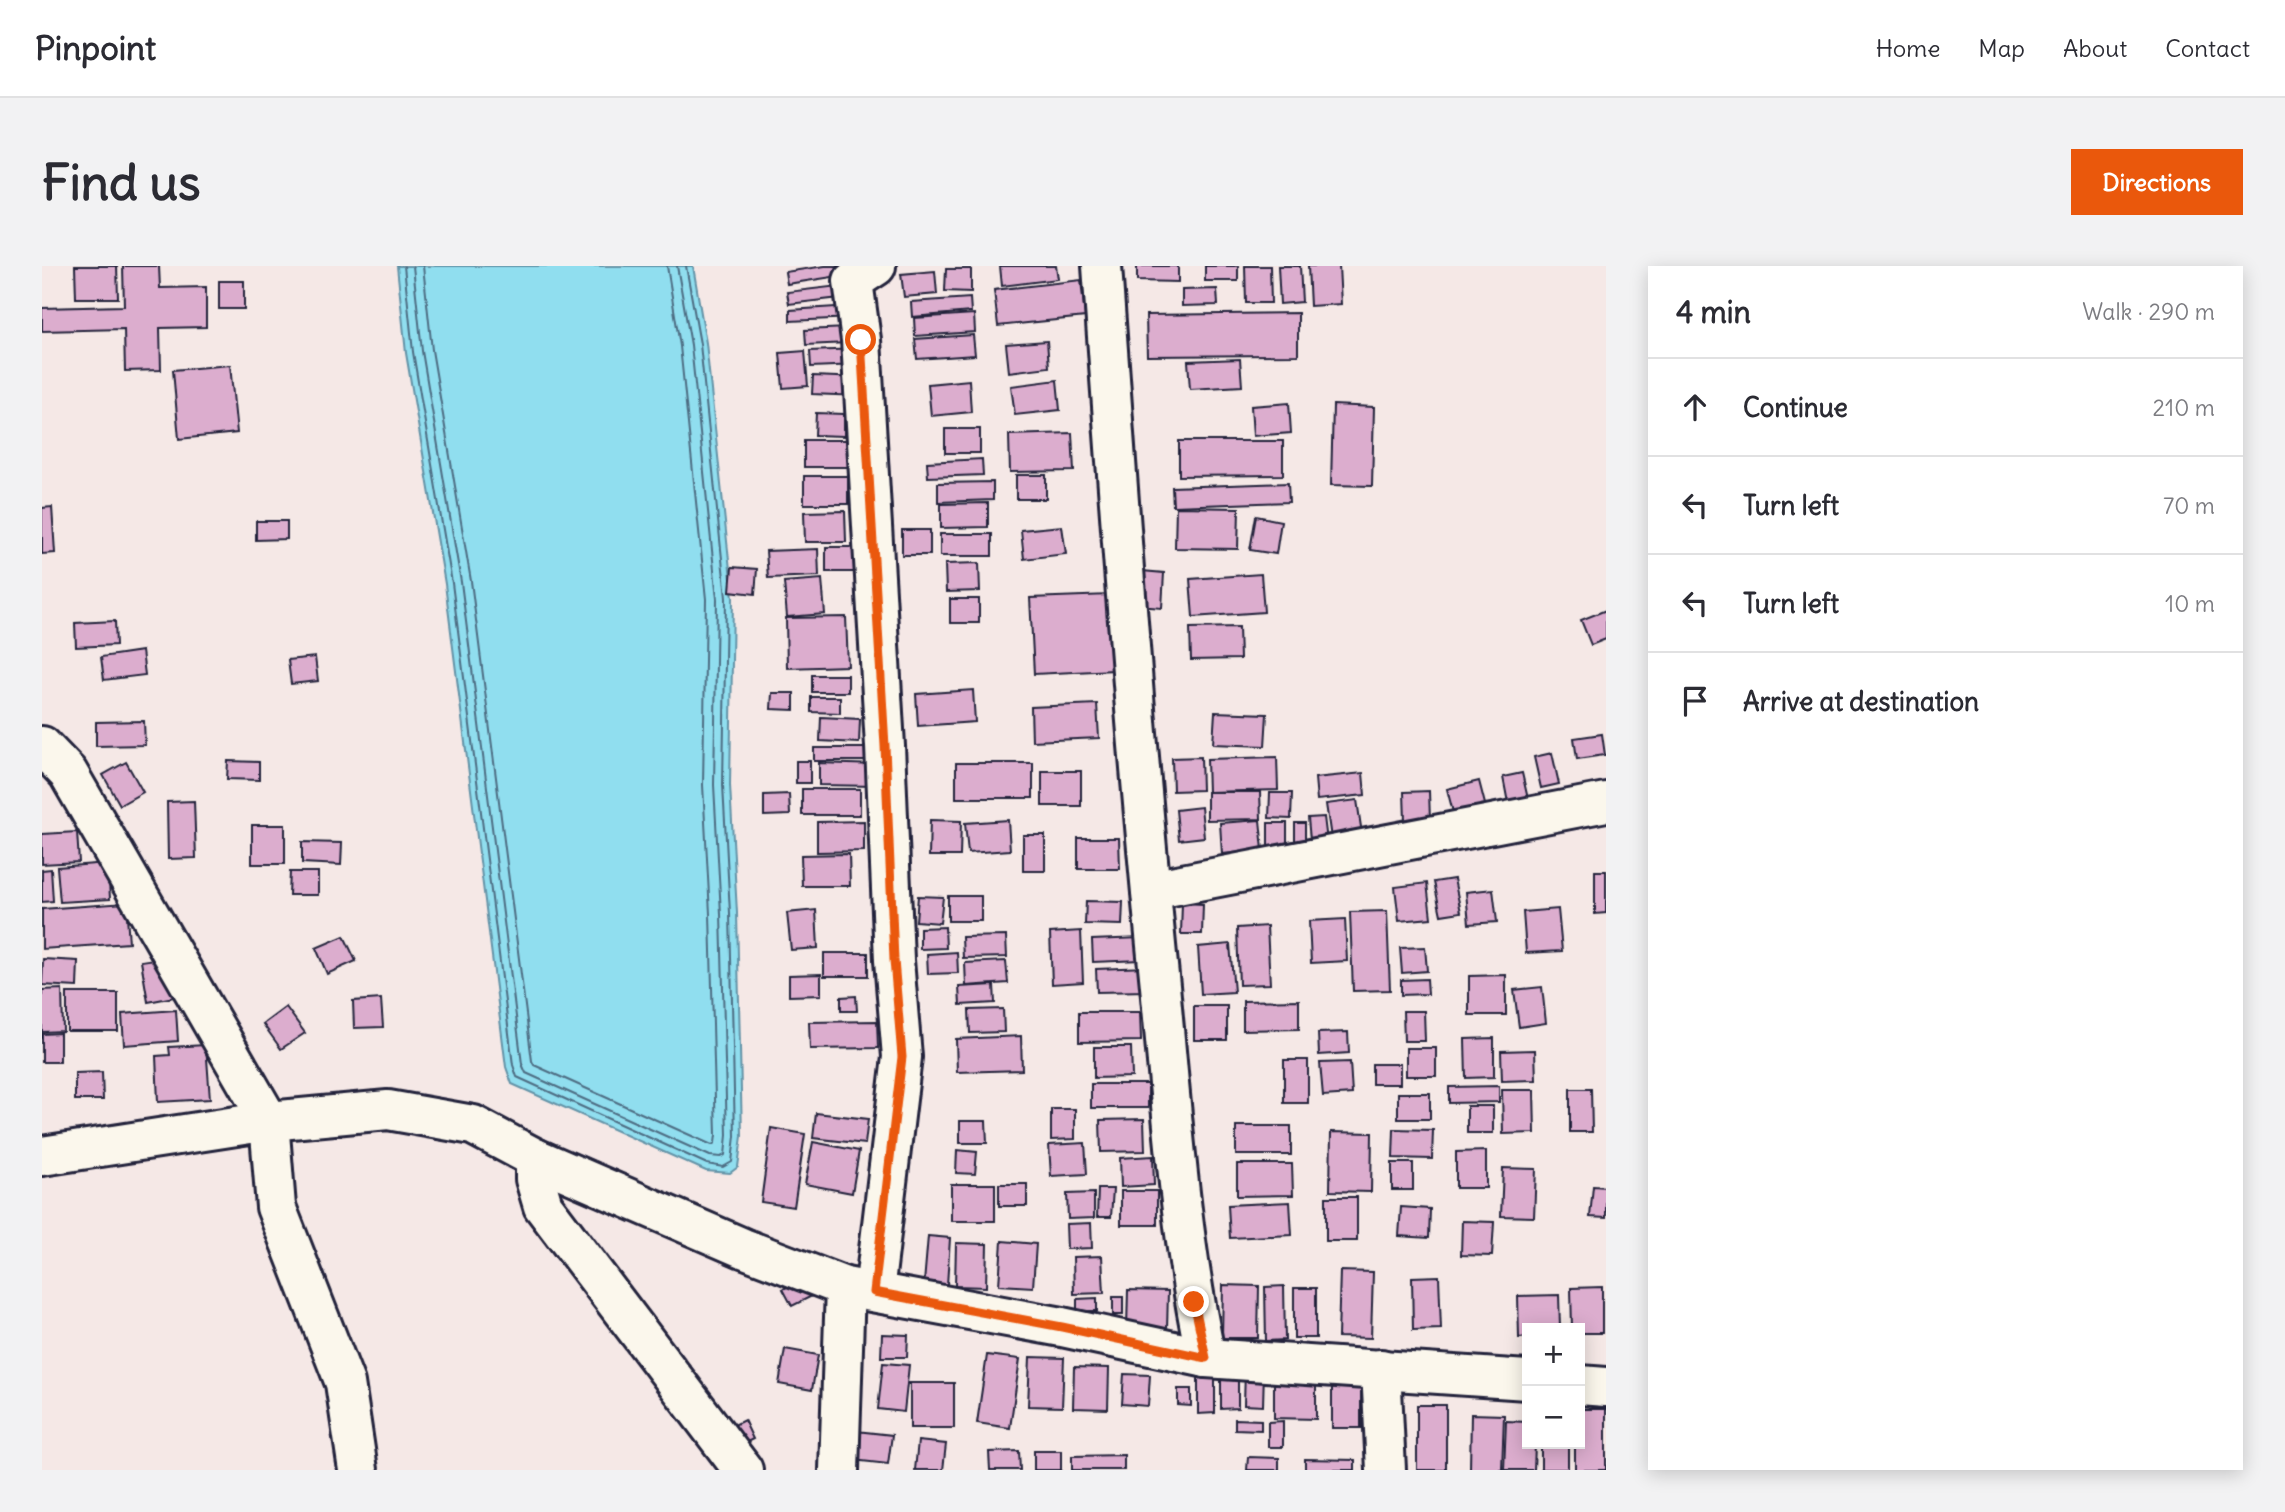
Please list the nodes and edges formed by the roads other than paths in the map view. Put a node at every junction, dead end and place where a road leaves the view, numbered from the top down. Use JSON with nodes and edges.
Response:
{"nodes":[{"id":1,"x":1102,"y":266,"type":"edge"},
{"id":2,"x":860,"y":271,"type":"edge"},
{"id":3,"x":42,"y":746,"type":"edge"},
{"id":4,"x":1606,"y":802,"type":"edge"},
{"id":5,"x":1151,"y":890,"type":"junction"},
{"id":6,"x":269,"y":1121,"type":"junction"},
{"id":7,"x":42,"y":1156,"type":"edge"},
{"id":8,"x":535,"y":1158,"type":"junction"},
{"id":9,"x":859,"y":1290,"type":"junction"},
{"id":10,"x":1206,"y":1358,"type":"junction"},
{"id":11,"x":1381,"y":1369,"type":"junction"},
{"id":12,"x":1522,"y":1380,"type":"edge"},
{"id":13,"x":1585,"y":1385,"type":"edge"},
{"id":14,"x":1606,"y":1387,"type":"edge"},
{"id":15,"x":358,"y":1470,"type":"edge"},
{"id":16,"x":743,"y":1470,"type":"edge"},
{"id":17,"x":839,"y":1470,"type":"edge"},
{"id":18,"x":1386,"y":1470,"type":"edge"}],
"edges":[{"from":1,"to":5,"type":"street"},
{"from":2,"to":9,"type":"street"},
{"from":3,"to":6,"type":"street"},
{"from":4,"to":5,"type":"street"},
{"from":5,"to":10,"type":"street"},
{"from":6,"to":7,"type":"street"},
{"from":6,"to":8,"type":"street"},
{"from":6,"to":15,"type":"street"},
{"from":8,"to":9,"type":"street"},
{"from":8,"to":16,"type":"street"},
{"from":9,"to":10,"type":"street"},
{"from":9,"to":17,"type":"street"},
{"from":10,"to":11,"type":"street"},
{"from":11,"to":12,"type":"street"},
{"from":11,"to":18,"type":"street"},
{"from":13,"to":14,"type":"street"}]}
